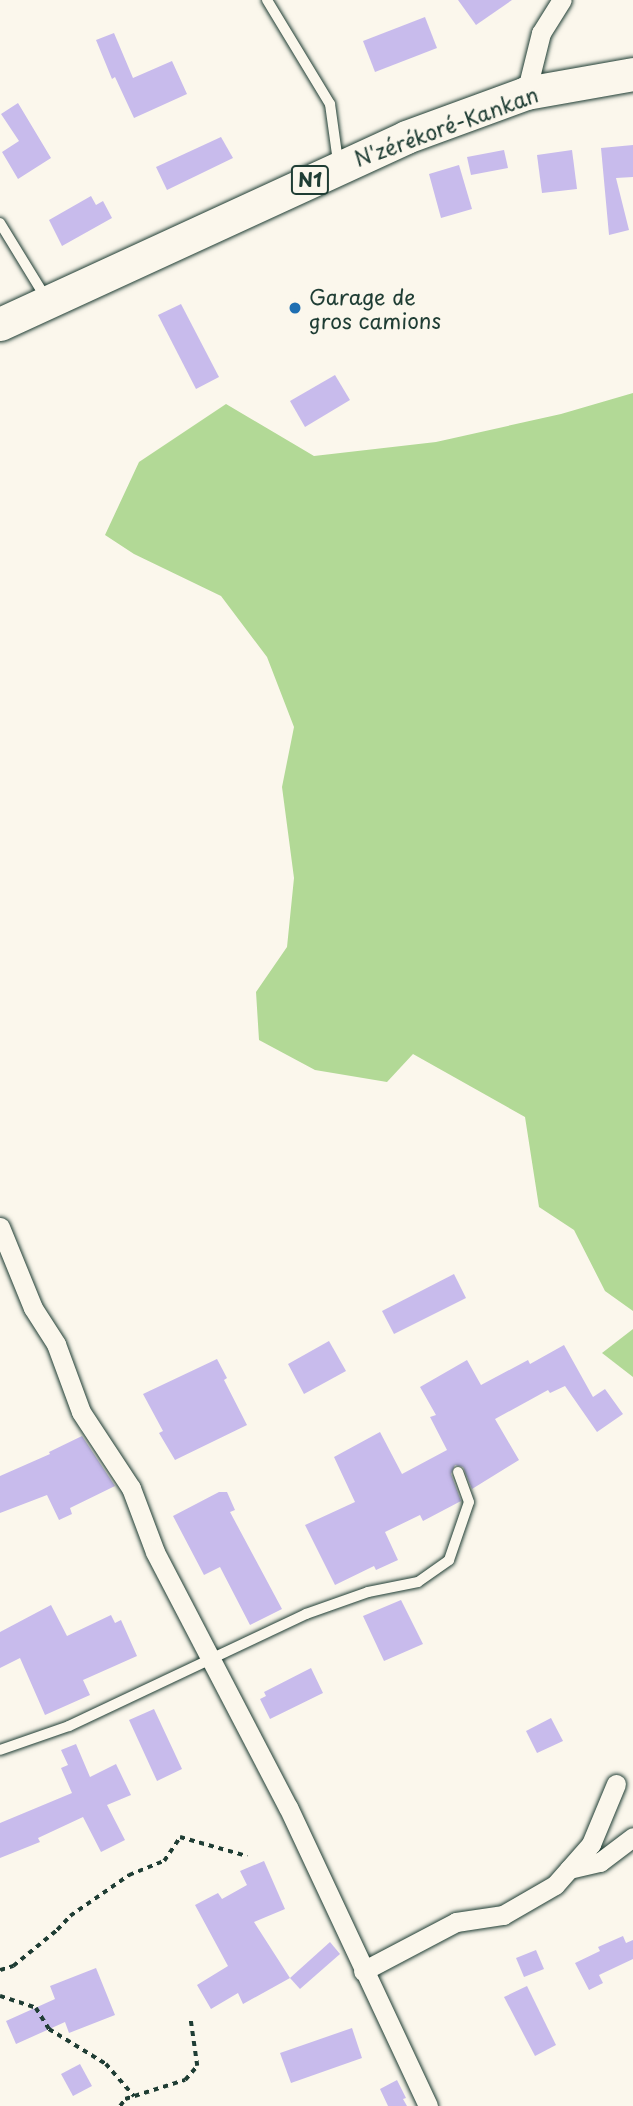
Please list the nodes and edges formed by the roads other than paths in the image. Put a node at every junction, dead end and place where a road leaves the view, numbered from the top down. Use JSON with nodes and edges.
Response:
{"nodes":[{"id":1,"x":267,"y":0,"type":"edge"},
{"id":2,"x":562,"y":0,"type":"edge"},
{"id":3,"x":633,"y":74,"type":"edge"},
{"id":4,"x":526,"y":93,"type":"junction"},
{"id":5,"x":339,"y":166,"type":"junction"},
{"id":6,"x":0,"y":223,"type":"edge"},
{"id":7,"x":48,"y":302,"type":"junction"},
{"id":8,"x":0,"y":324,"type":"edge"},
{"id":9,"x":0,"y":1227,"type":"edge"},
{"id":10,"x":458,"y":1472,"type":"dead end"},
{"id":11,"x":211,"y":1658,"type":"junction"},
{"id":12,"x":0,"y":1750,"type":"edge"},
{"id":13,"x":616,"y":1784,"type":"dead end"},
{"id":14,"x":633,"y":1837,"type":"edge"},
{"id":15,"x":569,"y":1869,"type":"junction"},
{"id":16,"x":363,"y":1971,"type":"junction"},
{"id":17,"x":428,"y":2106,"type":"edge"}],
"edges":[{"from":1,"to":5,"type":"lane"},
{"from":2,"to":4,"type":"street"},
{"from":3,"to":4,"type":"highway","name":"N'zérékoré-Kankan","number":"N1"},
{"from":4,"to":5,"type":"highway","name":"N'zérékoré-Kankan","number":"N1"},
{"from":5,"to":7,"type":"highway","name":"N'zérékoré-Kankan","number":"N1"},
{"from":6,"to":7,"type":"lane"},
{"from":7,"to":8,"type":"highway","name":"N'zérékoré-Kankan","number":"N1"},
{"from":9,"to":11,"type":"street"},
{"from":10,"to":11,"type":"lane"},
{"from":11,"to":12,"type":"lane"},
{"from":11,"to":16,"type":"street"},
{"from":13,"to":15,"type":"street"},
{"from":14,"to":15,"type":"street"},
{"from":15,"to":16,"type":"street"},
{"from":16,"to":17,"type":"street"}]}
